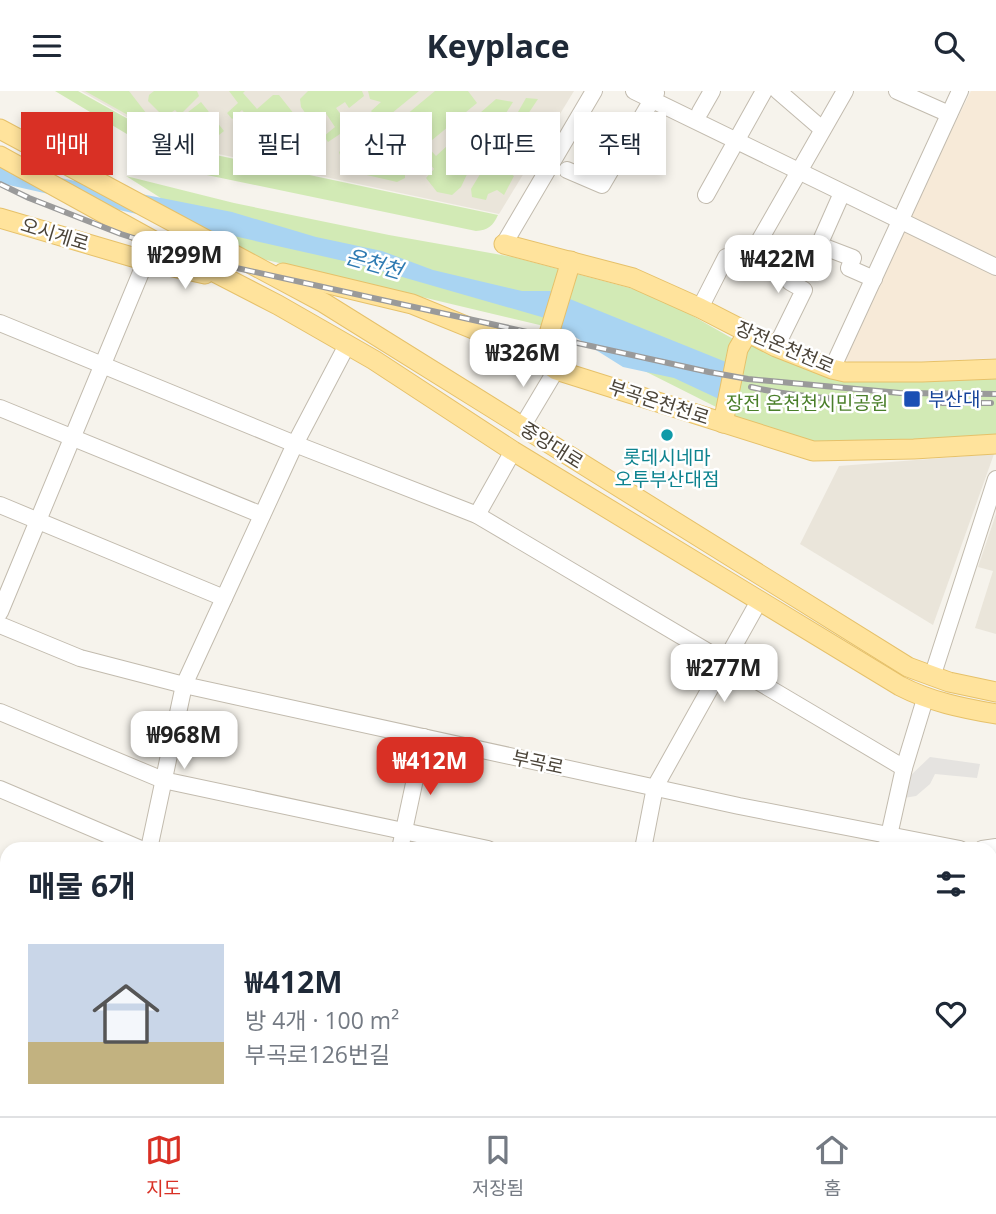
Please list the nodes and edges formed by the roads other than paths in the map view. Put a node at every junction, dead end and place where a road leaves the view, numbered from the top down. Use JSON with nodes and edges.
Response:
{"nodes":[{"id":1,"x":594,"y":91,"type":"edge"},
{"id":2,"x":634,"y":91,"type":"edge"},
{"id":3,"x":712,"y":91,"type":"edge"},
{"id":4,"x":764,"y":91,"type":"edge"},
{"id":5,"x":778,"y":91,"type":"edge"},
{"id":6,"x":845,"y":91,"type":"edge"},
{"id":7,"x":897,"y":91,"type":"edge"},
{"id":8,"x":960,"y":91,"type":"edge"},
{"id":9,"x":655,"y":95,"type":"edge"},
{"id":10,"x":700,"y":112,"type":"dead end"},
{"id":11,"x":949,"y":114,"type":"junction"},
{"id":12,"x":0,"y":129,"type":"edge"},
{"id":13,"x":822,"y":129,"type":"junction"},
{"id":14,"x":736,"y":141,"type":"junction"},
{"id":15,"x":1,"y":157,"type":"edge"},
{"id":16,"x":566,"y":170,"type":"dead end"},
{"id":17,"x":798,"y":172,"type":"junction"},
{"id":18,"x":842,"y":193,"type":"junction"},
{"id":19,"x":706,"y":195,"type":"dead end"},
{"id":20,"x":0,"y":218,"type":"edge"},
{"id":21,"x":901,"y":222,"type":"junction"},
{"id":22,"x":155,"y":241,"type":"junction"},
{"id":23,"x":504,"y":244,"type":"joint"},
{"id":24,"x":757,"y":246,"type":"junction"},
{"id":25,"x":146,"y":261,"type":"junction"},
{"id":26,"x":254,"y":266,"type":"junction"},
{"id":27,"x":569,"y":267,"type":"junction"},
{"id":28,"x":996,"y":267,"type":"edge"},
{"id":29,"x":874,"y":279,"type":"junction"},
{"id":30,"x":233,"y":281,"type":"junction"},
{"id":31,"x":700,"y":308,"type":"junction"},
{"id":32,"x":0,"y":323,"type":"edge"},
{"id":33,"x":743,"y":340,"type":"junction"},
{"id":34,"x":347,"y":345,"type":"junction"},
{"id":35,"x":776,"y":347,"type":"junction"},
{"id":36,"x":547,"y":361,"type":"junction"},
{"id":37,"x":103,"y":364,"type":"junction"},
{"id":38,"x":832,"y":369,"type":"junction"},
{"id":39,"x":996,"y":369,"type":"edge"},
{"id":40,"x":0,"y":408,"type":"edge"},
{"id":41,"x":724,"y":418,"type":"junction"},
{"id":42,"x":522,"y":427,"type":"junction"},
{"id":43,"x":72,"y":437,"type":"junction"},
{"id":44,"x":996,"y":444,"type":"edge"},
{"id":45,"x":295,"y":445,"type":"junction"},
{"id":46,"x":513,"y":451,"type":"junction"},
{"id":47,"x":996,"y":479,"type":"edge"},
{"id":48,"x":0,"y":505,"type":"edge"},
{"id":49,"x":262,"y":515,"type":"junction"},
{"id":50,"x":477,"y":515,"type":"junction"},
{"id":51,"x":37,"y":521,"type":"junction"},
{"id":52,"x":224,"y":598,"type":"junction"},
{"id":53,"x":759,"y":601,"type":"junction"},
{"id":54,"x":0,"y":612,"type":"edge"},
{"id":55,"x":0,"y":625,"type":"edge"},
{"id":56,"x":726,"y":662,"type":"junction"},
{"id":57,"x":932,"y":677,"type":"junction"},
{"id":58,"x":184,"y":685,"type":"junction"},
{"id":59,"x":996,"y":692,"type":"edge"},
{"id":60,"x":925,"y":698,"type":"junction"},
{"id":61,"x":0,"y":712,"type":"edge"},
{"id":62,"x":996,"y":714,"type":"edge"},
{"id":63,"x":424,"y":737,"type":"junction"},
{"id":64,"x":904,"y":768,"type":"junction"},
{"id":65,"x":163,"y":780,"type":"junction"},
{"id":66,"x":655,"y":787,"type":"junction"},
{"id":67,"x":0,"y":789,"type":"edge"},
{"id":68,"x":404,"y":831,"type":"junction"},
{"id":69,"x":125,"y":842,"type":"edge"},
{"id":70,"x":150,"y":842,"type":"edge"},
{"id":71,"x":402,"y":842,"type":"edge"},
{"id":72,"x":455,"y":842,"type":"edge"},
{"id":73,"x":644,"y":842,"type":"edge"},
{"id":74,"x":888,"y":842,"type":"edge"}],
"edges":[{"from":1,"to":23,"type":"street"},
{"from":2,"to":9,"type":"street"},
{"from":3,"to":10,"type":"street"},
{"from":4,"to":14,"type":"street"},
{"from":5,"to":13,"type":"street"},
{"from":6,"to":13,"type":"street"},
{"from":7,"to":11,"type":"street"},
{"from":8,"to":11,"type":"street"},
{"from":9,"to":14,"type":"street"},
{"from":9,"to":16,"type":"street"},
{"from":11,"to":21,"type":"street"},
{"from":12,"to":26,"type":"main road","name":"중앙대로"},
{"from":13,"to":17,"type":"street"},
{"from":14,"to":17,"type":"street"},
{"from":14,"to":19,"type":"street"},
{"from":15,"to":22,"type":"main road","name":"중앙대로"},
{"from":17,"to":18,"type":"street"},
{"from":17,"to":24,"type":"street"},
{"from":18,"to":21,"type":"street"},
{"from":18,"to":29,"type":"street"},
{"from":20,"to":25,"type":"main road","name":"오시게로"},
{"from":21,"to":28,"type":"street"},
{"from":21,"to":29,"type":"street"},
{"from":22,"to":25,"type":"street"},
{"from":22,"to":30,"type":"main road","name":"중앙대로"},
{"from":23,"to":27,"type":"main road","name":"장전온천천로"},
{"from":24,"to":31,"type":"street"},
{"from":24,"to":35,"type":"street"},
{"from":25,"to":30,"type":"main road","name":"오시게로"},
{"from":25,"to":37,"type":"street"},
{"from":26,"to":36,"type":"main road","name":"부곡온천천로"},
{"from":26,"to":42,"type":"main road","name":"중앙대로"},
{"from":27,"to":31,"type":"main road","name":"장전온천천로"},
{"from":27,"to":36,"type":"main road"},
{"from":29,"to":38,"type":"street"},
{"from":30,"to":34,"type":"main road","name":"중앙대로"},
{"from":31,"to":33,"type":"main road","name":"장전온천천로"},
{"from":32,"to":37,"type":"street"},
{"from":33,"to":35,"type":"main road","name":"장전온천천로"},
{"from":33,"to":41,"type":"main road"},
{"from":34,"to":45,"type":"street"},
{"from":34,"to":46,"type":"main road","name":"중앙대로"},
{"from":35,"to":38,"type":"main road","name":"장전온천천로"},
{"from":36,"to":41,"type":"main road","name":"부곡온천천로"},
{"from":36,"to":42,"type":"street"},
{"from":37,"to":43,"type":"street"},
{"from":37,"to":45,"type":"street"},
{"from":38,"to":39,"type":"main road","name":"장전온천천로"},
{"from":40,"to":43,"type":"street"},
{"from":41,"to":44,"type":"main road","name":"부곡온천천로"},
{"from":42,"to":57,"type":"main road","name":"중앙대로"},
{"from":43,"to":49,"type":"street"},
{"from":43,"to":51,"type":"street"},
{"from":45,"to":49,"type":"street"},
{"from":45,"to":50,"type":"street"},
{"from":46,"to":50,"type":"street"},
{"from":46,"to":53,"type":"main road","name":"중앙대로"},
{"from":47,"to":57,"type":"street"},
{"from":48,"to":51,"type":"street"},
{"from":49,"to":52,"type":"street"},
{"from":50,"to":56,"type":"street"},
{"from":51,"to":52,"type":"street"},
{"from":51,"to":54,"type":"street"},
{"from":52,"to":58,"type":"street"},
{"from":53,"to":56,"type":"street"},
{"from":53,"to":60,"type":"main road","name":"중앙대로"},
{"from":55,"to":58,"type":"street","name":"부곡로"},
{"from":56,"to":64,"type":"street"},
{"from":56,"to":66,"type":"street"},
{"from":57,"to":59,"type":"main road","name":"중앙대로"},
{"from":58,"to":63,"type":"street","name":"부곡로"},
{"from":58,"to":65,"type":"street"},
{"from":60,"to":62,"type":"main road","name":"중앙대로"},
{"from":60,"to":64,"type":"street"},
{"from":61,"to":65,"type":"street"},
{"from":63,"to":66,"type":"street","name":"부곡로"},
{"from":63,"to":68,"type":"street"},
{"from":64,"to":74,"type":"street"},
{"from":65,"to":68,"type":"street"},
{"from":65,"to":70,"type":"street"},
{"from":66,"to":73,"type":"street"},
{"from":66,"to":74,"type":"street","name":"부곡로"},
{"from":67,"to":69,"type":"street"},
{"from":68,"to":71,"type":"street"},
{"from":68,"to":72,"type":"street"}]}
